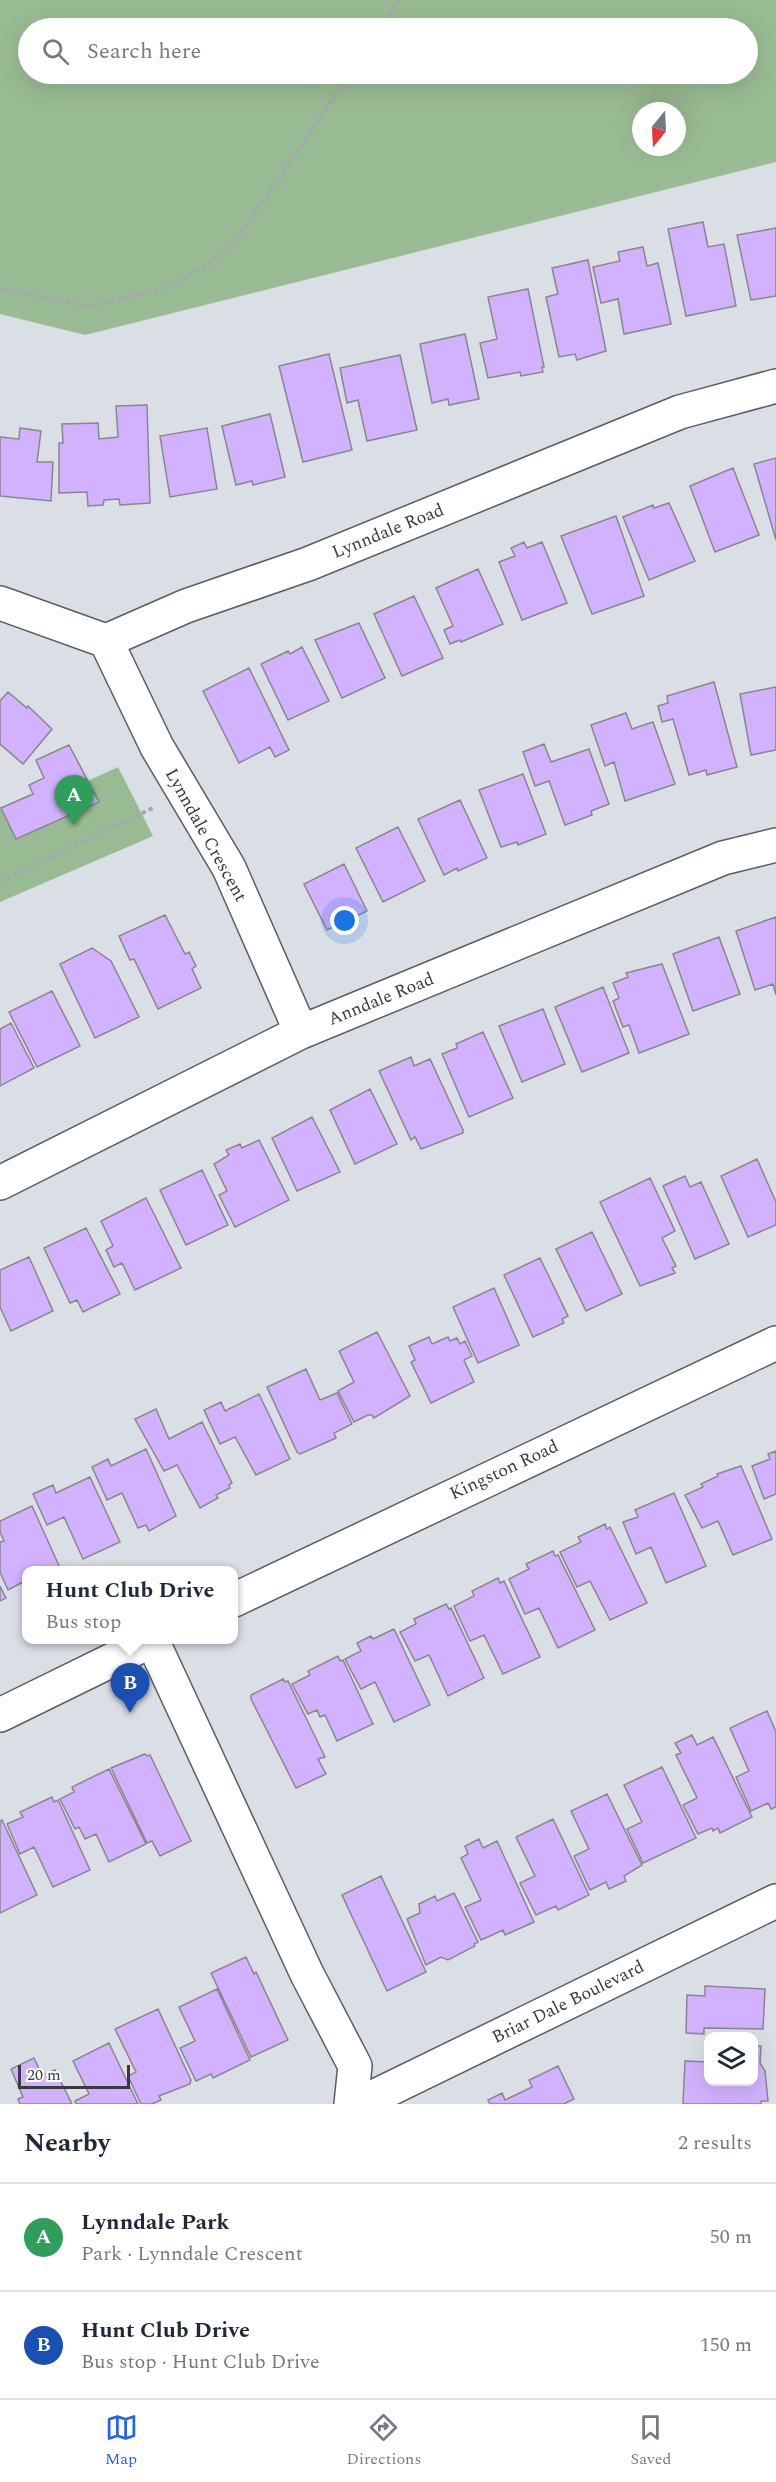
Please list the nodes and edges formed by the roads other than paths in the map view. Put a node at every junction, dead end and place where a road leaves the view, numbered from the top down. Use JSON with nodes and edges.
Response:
{"nodes":[{"id":1,"x":776,"y":386,"type":"edge"},
{"id":2,"x":0,"y":603,"type":"edge"},
{"id":3,"x":106,"y":641,"type":"junction"},
{"id":4,"x":776,"y":845,"type":"edge"},
{"id":5,"x":301,"y":1032,"type":"junction"},
{"id":6,"x":0,"y":1183,"type":"edge"},
{"id":7,"x":776,"y":1343,"type":"edge"},
{"id":8,"x":238,"y":1598,"type":"edge"},
{"id":9,"x":144,"y":1644,"type":"edge"},
{"id":10,"x":154,"y":1644,"type":"edge"},
{"id":11,"x":0,"y":1715,"type":"edge"},
{"id":12,"x":776,"y":1900,"type":"edge"},
{"id":13,"x":351,"y":2104,"type":"edge"},
{"id":14,"x":359,"y":2104,"type":"edge"}],
"edges":[{"from":1,"to":3,"type":"street","name":"Lynndale Road"},
{"from":2,"to":3,"type":"street"},
{"from":3,"to":5,"type":"street","name":"Lynndale Crescent"},
{"from":4,"to":5,"type":"street","name":"Anndale Road"},
{"from":5,"to":6,"type":"street","name":"Anndale Road"},
{"from":7,"to":8,"type":"street","name":"Kingston Road"},
{"from":9,"to":11,"type":"street"},
{"from":10,"to":13,"type":"street"},
{"from":12,"to":14,"type":"street","name":"Briar Dale Boulevard"}]}
